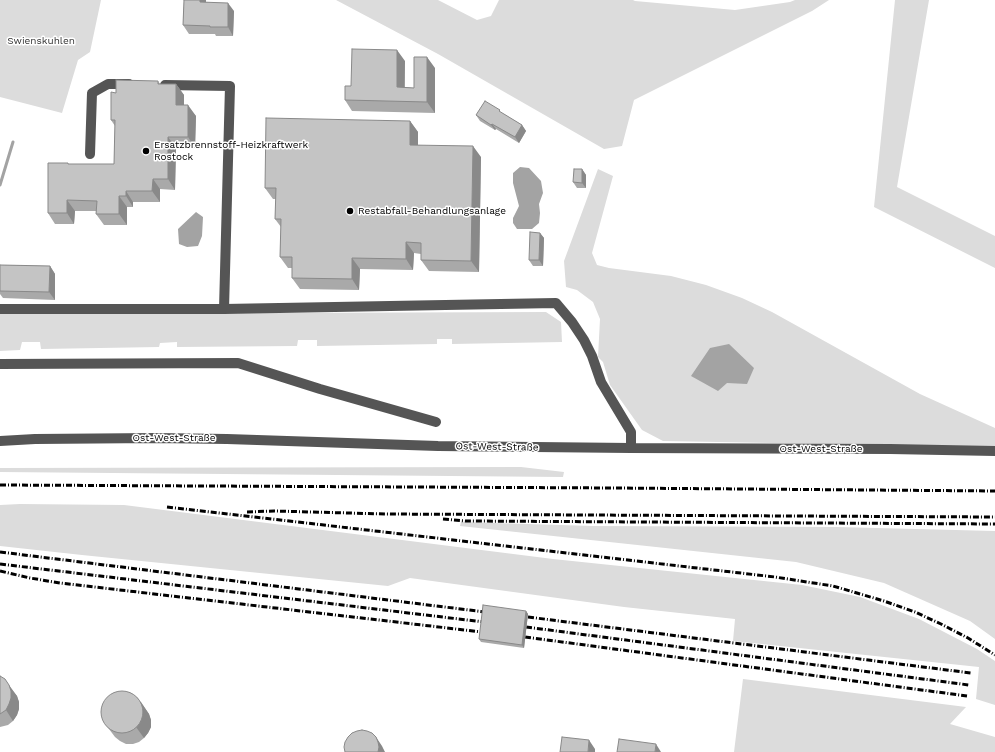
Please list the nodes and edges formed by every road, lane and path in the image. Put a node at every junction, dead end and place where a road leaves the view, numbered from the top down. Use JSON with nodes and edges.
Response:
{"nodes":[{"id":1,"x":139,"y":84,"type":"edge"},
{"id":2,"x":154,"y":85,"type":"edge"},
{"id":3,"x":90,"y":154,"type":"dead end"},
{"id":4,"x":0,"y":309,"type":"edge"},
{"id":5,"x":224,"y":309,"type":"junction"},
{"id":6,"x":0,"y":364,"type":"edge"},
{"id":7,"x":436,"y":422,"type":"dead end"},
{"id":8,"x":0,"y":441,"type":"edge"},
{"id":9,"x":631,"y":448,"type":"junction"},
{"id":10,"x":995,"y":451,"type":"edge"}],
"edges":[{"from":1,"to":3,"type":"street"},
{"from":2,"to":5,"type":"street"},
{"from":4,"to":5,"type":"street"},
{"from":5,"to":9,"type":"street"},
{"from":6,"to":7,"type":"street"},
{"from":8,"to":9,"type":"street","name":"Ost-West-Straße"},
{"from":9,"to":10,"type":"street","name":"Ost-West-Straße"}]}
